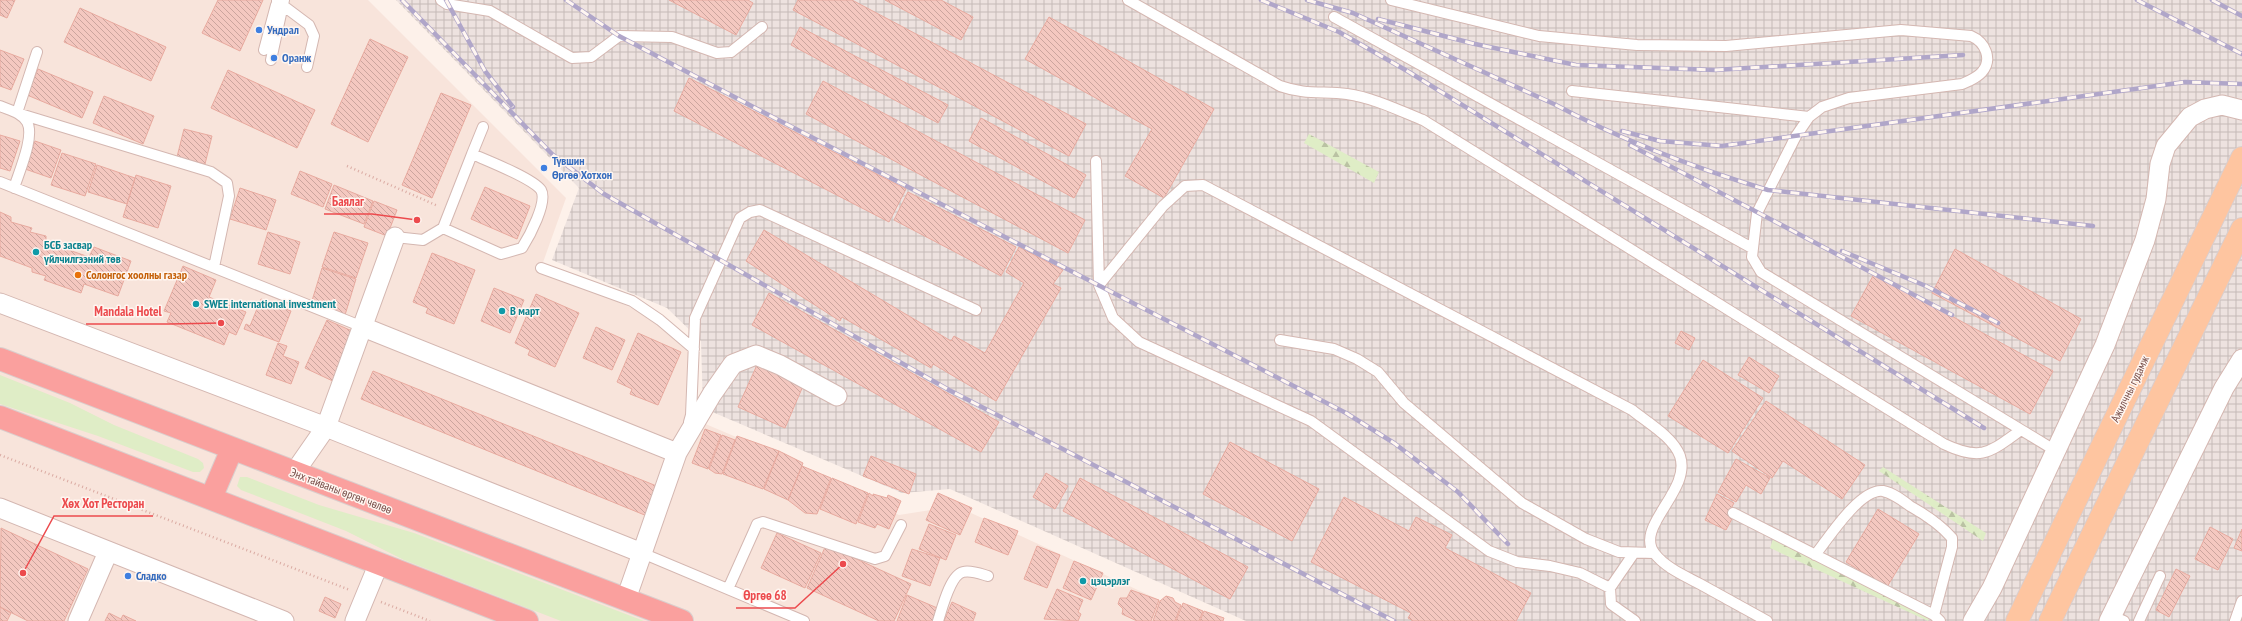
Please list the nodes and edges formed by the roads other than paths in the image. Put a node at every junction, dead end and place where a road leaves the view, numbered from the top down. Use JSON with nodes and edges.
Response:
{"nodes":[{"id":1,"x":279,"y":0,"type":"edge"},
{"id":2,"x":442,"y":0,"type":"edge"},
{"id":3,"x":1128,"y":0,"type":"edge"},
{"id":4,"x":1391,"y":0,"type":"edge"},
{"id":5,"x":1334,"y":17,"type":"dead end"},
{"id":6,"x":762,"y":26,"type":"dead end"},
{"id":7,"x":264,"y":50,"type":"dead end"},
{"id":8,"x":37,"y":52,"type":"dead end"},
{"id":9,"x":271,"y":60,"type":"dead end"},
{"id":10,"x":306,"y":67,"type":"dead end"},
{"id":11,"x":1572,"y":91,"type":"dead end"},
{"id":12,"x":0,"y":106,"type":"edge"},
{"id":13,"x":2242,"y":110,"type":"edge"},
{"id":14,"x":17,"y":113,"type":"junction"},
{"id":15,"x":1809,"y":117,"type":"junction"},
{"id":16,"x":483,"y":127,"type":"dead end"},
{"id":17,"x":472,"y":154,"type":"junction"},
{"id":18,"x":2242,"y":158,"type":"edge"},
{"id":19,"x":1096,"y":161,"type":"dead end"},
{"id":20,"x":0,"y":182,"type":"edge"},
{"id":21,"x":14,"y":188,"type":"junction"},
{"id":22,"x":443,"y":228,"type":"junction"},
{"id":23,"x":2242,"y":229,"type":"edge"},
{"id":24,"x":395,"y":237,"type":"joint"},
{"id":25,"x":1752,"y":248,"type":"junction"},
{"id":26,"x":214,"y":267,"type":"junction"},
{"id":27,"x":541,"y":268,"type":"dead end"},
{"id":28,"x":1099,"y":285,"type":"junction"},
{"id":29,"x":0,"y":303,"type":"edge"},
{"id":30,"x":976,"y":310,"type":"dead end"},
{"id":31,"x":363,"y":326,"type":"junction"},
{"id":32,"x":1280,"y":340,"type":"dead end"},
{"id":33,"x":694,"y":349,"type":"junction"},
{"id":34,"x":0,"y":359,"type":"edge"},
{"id":35,"x":2242,"y":359,"type":"edge"},
{"id":36,"x":837,"y":396,"type":"dead end"},
{"id":37,"x":0,"y":417,"type":"edge"},
{"id":38,"x":326,"y":427,"type":"junction"},
{"id":39,"x":2022,"y":430,"type":"junction"},
{"id":40,"x":232,"y":449,"type":"junction"},
{"id":41,"x":2056,"y":451,"type":"junction"},
{"id":42,"x":677,"y":454,"type":"junction"},
{"id":43,"x":294,"y":473,"type":"junction"},
{"id":44,"x":211,"y":498,"type":"junction"},
{"id":45,"x":0,"y":508,"type":"edge"},
{"id":46,"x":1733,"y":513,"type":"dead end"},
{"id":47,"x":900,"y":525,"type":"dead end"},
{"id":48,"x":108,"y":552,"type":"junction"},
{"id":49,"x":642,"y":553,"type":"junction"},
{"id":50,"x":1634,"y":553,"type":"junction"},
{"id":51,"x":1654,"y":553,"type":"junction"},
{"id":52,"x":1815,"y":554,"type":"junction"},
{"id":53,"x":378,"y":563,"type":"junction"},
{"id":54,"x":988,"y":576,"type":"dead end"},
{"id":55,"x":2160,"y":576,"type":"dead end"},
{"id":56,"x":1610,"y":588,"type":"junction"},
{"id":57,"x":728,"y":589,"type":"junction"},
{"id":58,"x":626,"y":599,"type":"junction"},
{"id":59,"x":2242,"y":601,"type":"edge"},
{"id":60,"x":1936,"y":618,"type":"edge"},
{"id":61,"x":2115,"y":619,"type":"edge"},
{"id":62,"x":78,"y":621,"type":"edge"},
{"id":63,"x":284,"y":621,"type":"edge"},
{"id":64,"x":355,"y":621,"type":"edge"},
{"id":65,"x":527,"y":621,"type":"edge"},
{"id":66,"x":682,"y":621,"type":"edge"},
{"id":67,"x":804,"y":621,"type":"edge"},
{"id":68,"x":938,"y":621,"type":"edge"},
{"id":69,"x":1635,"y":621,"type":"edge"},
{"id":70,"x":1767,"y":621,"type":"edge"},
{"id":71,"x":1973,"y":621,"type":"edge"},
{"id":72,"x":2017,"y":621,"type":"edge"},
{"id":73,"x":2050,"y":621,"type":"edge"},
{"id":74,"x":2140,"y":621,"type":"edge"},
{"id":75,"x":2235,"y":621,"type":"edge"}],
"edges":[{"from":1,"to":7,"type":"lane"},
{"from":1,"to":9,"type":"lane"},
{"from":1,"to":10,"type":"lane"},
{"from":2,"to":6,"type":"lane"},
{"from":3,"to":39,"type":"lane"},
{"from":4,"to":15,"type":"lane"},
{"from":5,"to":25,"type":"lane"},
{"from":8,"to":14,"type":"lane"},
{"from":11,"to":15,"type":"lane"},
{"from":12,"to":14,"type":"lane"},
{"from":13,"to":41,"type":"street"},
{"from":14,"to":21,"type":"lane"},
{"from":14,"to":26,"type":"lane"},
{"from":15,"to":25,"type":"lane"},
{"from":16,"to":17,"type":"lane"},
{"from":17,"to":22,"type":"lane"},
{"from":17,"to":22,"type":"lane"},
{"from":18,"to":72,"type":"main road","name":"Ажилчны гудамж"},
{"from":19,"to":28,"type":"lane"},
{"from":20,"to":21,"type":"lane"},
{"from":21,"to":26,"type":"lane"},
{"from":22,"to":24,"type":"lane"},
{"from":23,"to":73,"type":"main road"},
{"from":24,"to":31,"type":"street"},
{"from":25,"to":39,"type":"lane"},
{"from":26,"to":31,"type":"lane"},
{"from":27,"to":33,"type":"lane"},
{"from":28,"to":51,"type":"lane"},
{"from":28,"to":56,"type":"lane"},
{"from":29,"to":38,"type":"street"},
{"from":30,"to":33,"type":"lane"},
{"from":31,"to":38,"type":"street"},
{"from":31,"to":42,"type":"street"},
{"from":32,"to":50,"type":"lane"},
{"from":33,"to":42,"type":"lane"},
{"from":34,"to":40,"type":"highway","name":"Энх тайваны өргөн чөлөө"},
{"from":35,"to":61,"type":"street"},
{"from":36,"to":42,"type":"street"},
{"from":37,"to":44,"type":"highway"},
{"from":38,"to":43,"type":"street"},
{"from":38,"to":49,"type":"street"},
{"from":39,"to":41,"type":"lane"},
{"from":40,"to":43,"type":"highway","name":"Энх тайваны өргөн чөлөө"},
{"from":40,"to":44,"type":"highway"},
{"from":41,"to":71,"type":"street"},
{"from":42,"to":49,"type":"street"},
{"from":43,"to":58,"type":"highway","name":"Энх тайваны өргөн чөлөө"},
{"from":44,"to":53,"type":"highway"},
{"from":45,"to":48,"type":"street"},
{"from":46,"to":52,"type":"lane"},
{"from":47,"to":57,"type":"lane"},
{"from":48,"to":62,"type":"street"},
{"from":48,"to":63,"type":"street"},
{"from":49,"to":57,"type":"lane"},
{"from":49,"to":58,"type":"street"},
{"from":50,"to":51,"type":"lane"},
{"from":50,"to":56,"type":"lane"},
{"from":51,"to":70,"type":"lane"},
{"from":52,"to":60,"type":"lane"},
{"from":52,"to":60,"type":"lane"},
{"from":53,"to":64,"type":"street"},
{"from":53,"to":65,"type":"highway"},
{"from":54,"to":68,"type":"lane"},
{"from":55,"to":74,"type":"lane"},
{"from":56,"to":69,"type":"lane"},
{"from":57,"to":67,"type":"lane"},
{"from":58,"to":66,"type":"highway","name":"Энх тайваны өргөн чөлөө"},
{"from":59,"to":75,"type":"lane"}]}
